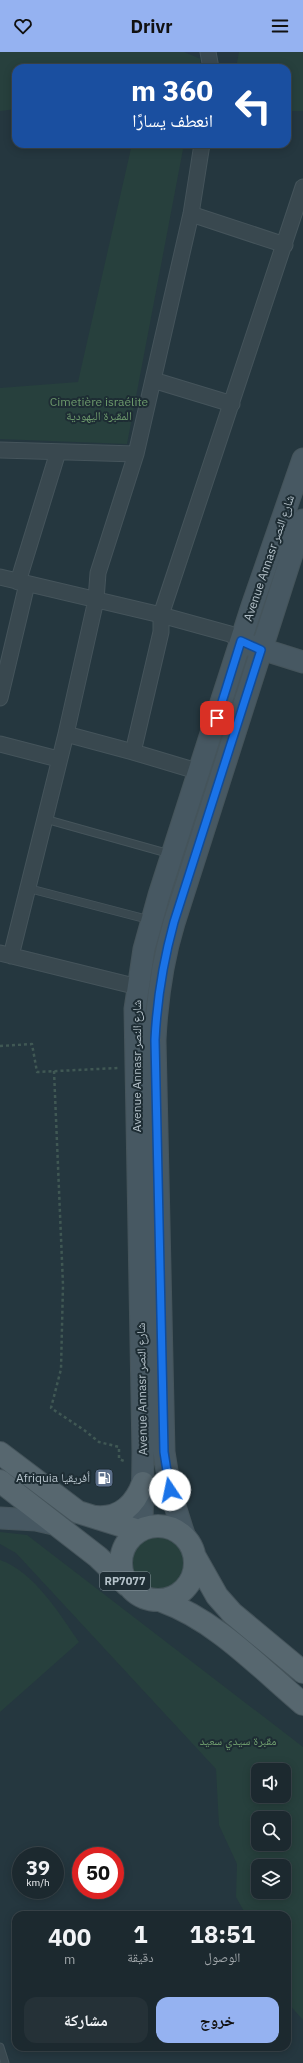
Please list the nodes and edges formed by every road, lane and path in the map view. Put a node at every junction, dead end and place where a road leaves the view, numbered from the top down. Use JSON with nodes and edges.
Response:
{"nodes":[{"id":1,"x":208,"y":52,"type":"edge"},
{"id":2,"x":210,"y":64,"type":"edge"},
{"id":3,"x":201,"y":148,"type":"edge"},
{"id":4,"x":303,"y":187,"type":"edge"},
{"id":5,"x":191,"y":214,"type":"junction"},
{"id":6,"x":285,"y":245,"type":"junction"},
{"id":7,"x":153,"y":380,"type":"junction"},
{"id":8,"x":232,"y":404,"type":"junction"},
{"id":9,"x":0,"y":450,"type":"edge"},
{"id":10,"x":58,"y":452,"type":"junction"},
{"id":11,"x":136,"y":454,"type":"junction"},
{"id":12,"x":303,"y":459,"type":"edge"},
{"id":13,"x":300,"y":530,"type":"edge"},
{"id":14,"x":278,"y":531,"type":"junction"},
{"id":15,"x":0,"y":577,"type":"edge"},
{"id":16,"x":22,"y":583,"type":"junction"},
{"id":17,"x":96,"y":600,"type":"junction"},
{"id":18,"x":161,"y":615,"type":"junction"},
{"id":19,"x":241,"y":641,"type":"junction"},
{"id":20,"x":261,"y":650,"type":"junction"},
{"id":21,"x":303,"y":662,"type":"edge"},
{"id":22,"x":0,"y":698,"type":"edge"},
{"id":23,"x":66,"y":734,"type":"junction"},
{"id":24,"x":0,"y":744,"type":"edge"},
{"id":25,"x":133,"y":752,"type":"junction"},
{"id":26,"x":58,"y":759,"type":"junction"},
{"id":27,"x":200,"y":772,"type":"junction"},
{"id":28,"x":45,"y":819,"type":"junction"},
{"id":29,"x":172,"y":855,"type":"junction"},
{"id":30,"x":28,"y":888,"type":"junction"},
{"id":31,"x":152,"y":920,"type":"junction"},
{"id":32,"x":5,"y":954,"type":"edge"},
{"id":33,"x":138,"y":987,"type":"junction"},
{"id":34,"x":0,"y":1046,"type":"edge"},
{"id":35,"x":136,"y":1067,"type":"junction"},
{"id":36,"x":54,"y":1071,"type":"junction"},
{"id":37,"x":0,"y":1453,"type":"edge"},
{"id":38,"x":143,"y":1476,"type":"junction"},
{"id":39,"x":0,"y":1480,"type":"edge"},
{"id":40,"x":90,"y":1517,"type":"junction"},
{"id":41,"x":0,"y":1518,"type":"edge"},
{"id":42,"x":58,"y":1525,"type":"junction"},
{"id":43,"x":140,"y":1530,"type":"junction"},
{"id":44,"x":185,"y":1537,"type":"junction"},
{"id":45,"x":195,"y":1557,"type":"junction"},
{"id":46,"x":132,"y":1590,"type":"junction"},
{"id":47,"x":162,"y":1601,"type":"junction"},
{"id":48,"x":303,"y":1672,"type":"edge"},
{"id":49,"x":303,"y":1704,"type":"edge"},
{"id":50,"x":0,"y":2047,"type":"edge"},
{"id":51,"x":5,"y":2063,"type":"edge"}],
"edges":[{"from":1,"to":2,"type":"street"},
{"from":3,"to":5,"type":"street"},
{"from":4,"to":6,"type":"street"},
{"from":5,"to":6,"type":"street"},
{"from":5,"to":7,"type":"street"},
{"from":6,"to":8,"type":"street"},
{"from":7,"to":8,"type":"street"},
{"from":7,"to":11,"type":"street"},
{"from":8,"to":18,"type":"street"},
{"from":9,"to":10,"type":"street"},
{"from":10,"to":11,"type":"street"},
{"from":10,"to":16,"type":"street"},
{"from":11,"to":17,"type":"street"},
{"from":12,"to":14,"type":"main road","name":"Avenue Annasr شارع النصر"},
{"from":13,"to":14,"type":"street"},
{"from":13,"to":20,"type":"main road","name":"Avenue Annasr شارع النصر"},
{"from":14,"to":19,"type":"main road","name":"Avenue Annasr شارع النصر"},
{"from":15,"to":16,"type":"street"},
{"from":16,"to":17,"type":"street"},
{"from":16,"to":22,"type":"street"},
{"from":17,"to":18,"type":"street"},
{"from":17,"to":23,"type":"street"},
{"from":18,"to":19,"type":"street"},
{"from":18,"to":25,"type":"street"},
{"from":19,"to":20,"type":"main road"},
{"from":19,"to":27,"type":"main road","name":"Avenue Annasr شارع النصر"},
{"from":20,"to":21,"type":"main road"},
{"from":20,"to":44,"type":"main road","name":"Avenue Annasr شارع النصر"},
{"from":23,"to":25,"type":"street"},
{"from":23,"to":26,"type":"street"},
{"from":24,"to":26,"type":"street"},
{"from":25,"to":27,"type":"street"},
{"from":26,"to":28,"type":"street"},
{"from":27,"to":29,"type":"main road","name":"Avenue Annasr شارع النصر"},
{"from":28,"to":29,"type":"lane"},
{"from":28,"to":30,"type":"street"},
{"from":29,"to":31,"type":"main road","name":"Avenue Annasr شارع النصر"},
{"from":30,"to":31,"type":"lane"},
{"from":30,"to":32,"type":"street"},
{"from":31,"to":33,"type":"main road","name":"Avenue Annasr شارع النصر"},
{"from":32,"to":33,"type":"street"},
{"from":33,"to":35,"type":"main road","name":"Avenue Annasr شارع النصر"},
{"from":34,"to":36,"type":"path"},
{"from":35,"to":36,"type":"path"},
{"from":35,"to":38,"type":"main road","name":"Avenue Annasr شارع النصر"},
{"from":36,"to":38,"type":"path"},
{"from":37,"to":40,"type":"main road"},
{"from":38,"to":40,"type":"main road"},
{"from":38,"to":43,"type":"main road","name":"Avenue Annasr شارع النصر"},
{"from":39,"to":42,"type":"main road","number":"RP7077"},
{"from":40,"to":43,"type":"main road"},
{"from":41,"to":42,"type":"main road"},
{"from":42,"to":46,"type":"main road","number":"RP7077"},
{"from":43,"to":44,"type":"main road"},
{"from":43,"to":46,"type":"main road","number":"RP7077"},
{"from":44,"to":45,"type":"main road"},
{"from":45,"to":47,"type":"main road","number":"RP7077"},
{"from":45,"to":48,"type":"main road"},
{"from":46,"to":47,"type":"main road","number":"RP7077"},
{"from":47,"to":49,"type":"main road","number":"RP7077"},
{"from":50,"to":51,"type":"lane"}]}
